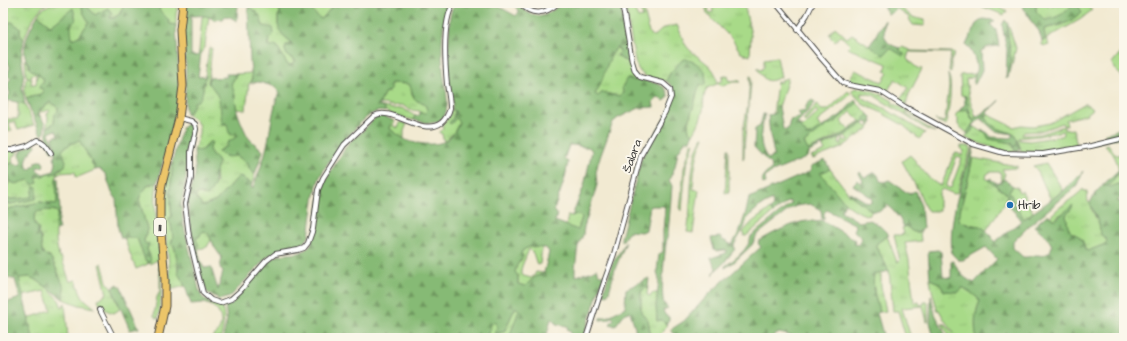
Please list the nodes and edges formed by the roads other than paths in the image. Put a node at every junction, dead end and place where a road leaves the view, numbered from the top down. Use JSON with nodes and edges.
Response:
{"nodes":[{"id":1,"x":183,"y":3,"type":"edge"},
{"id":2,"x":454,"y":3,"type":"edge"},
{"id":3,"x":520,"y":3,"type":"edge"},
{"id":4,"x":537,"y":3,"type":"edge"},
{"id":5,"x":622,"y":3,"type":"edge"},
{"id":6,"x":776,"y":3,"type":"edge"},
{"id":7,"x":813,"y":3,"type":"edge"},
{"id":8,"x":558,"y":4,"type":"edge"},
{"id":9,"x":797,"y":30,"type":"junction"},
{"id":10,"x":179,"y":118,"type":"junction"},
{"id":11,"x":1124,"y":138,"type":"edge"},
{"id":12,"x":3,"y":150,"type":"edge"},
{"id":13,"x":51,"y":153,"type":"dead end"},
{"id":14,"x":100,"y":310,"type":"dead end"},
{"id":15,"x":114,"y":338,"type":"edge"},
{"id":16,"x":158,"y":338,"type":"edge"},
{"id":17,"x":586,"y":338,"type":"edge"},
{"id":18,"x":779,"y":338,"type":"edge"},
{"id":19,"x":786,"y":338,"type":"edge"}],
"edges":[{"from":1,"to":10,"type":"main road","number":"11"},
{"from":2,"to":10,"type":"street"},
{"from":3,"to":8,"type":"street"},
{"from":4,"to":8,"type":"street"},
{"from":5,"to":17,"type":"street","name":"Šalara"},
{"from":6,"to":9,"type":"street"},
{"from":7,"to":9,"type":"street"},
{"from":9,"to":11,"type":"street"},
{"from":10,"to":16,"type":"main road","number":"11"},
{"from":12,"to":13,"type":"street"},
{"from":14,"to":15,"type":"street"},
{"from":18,"to":19,"type":"street"}]}
